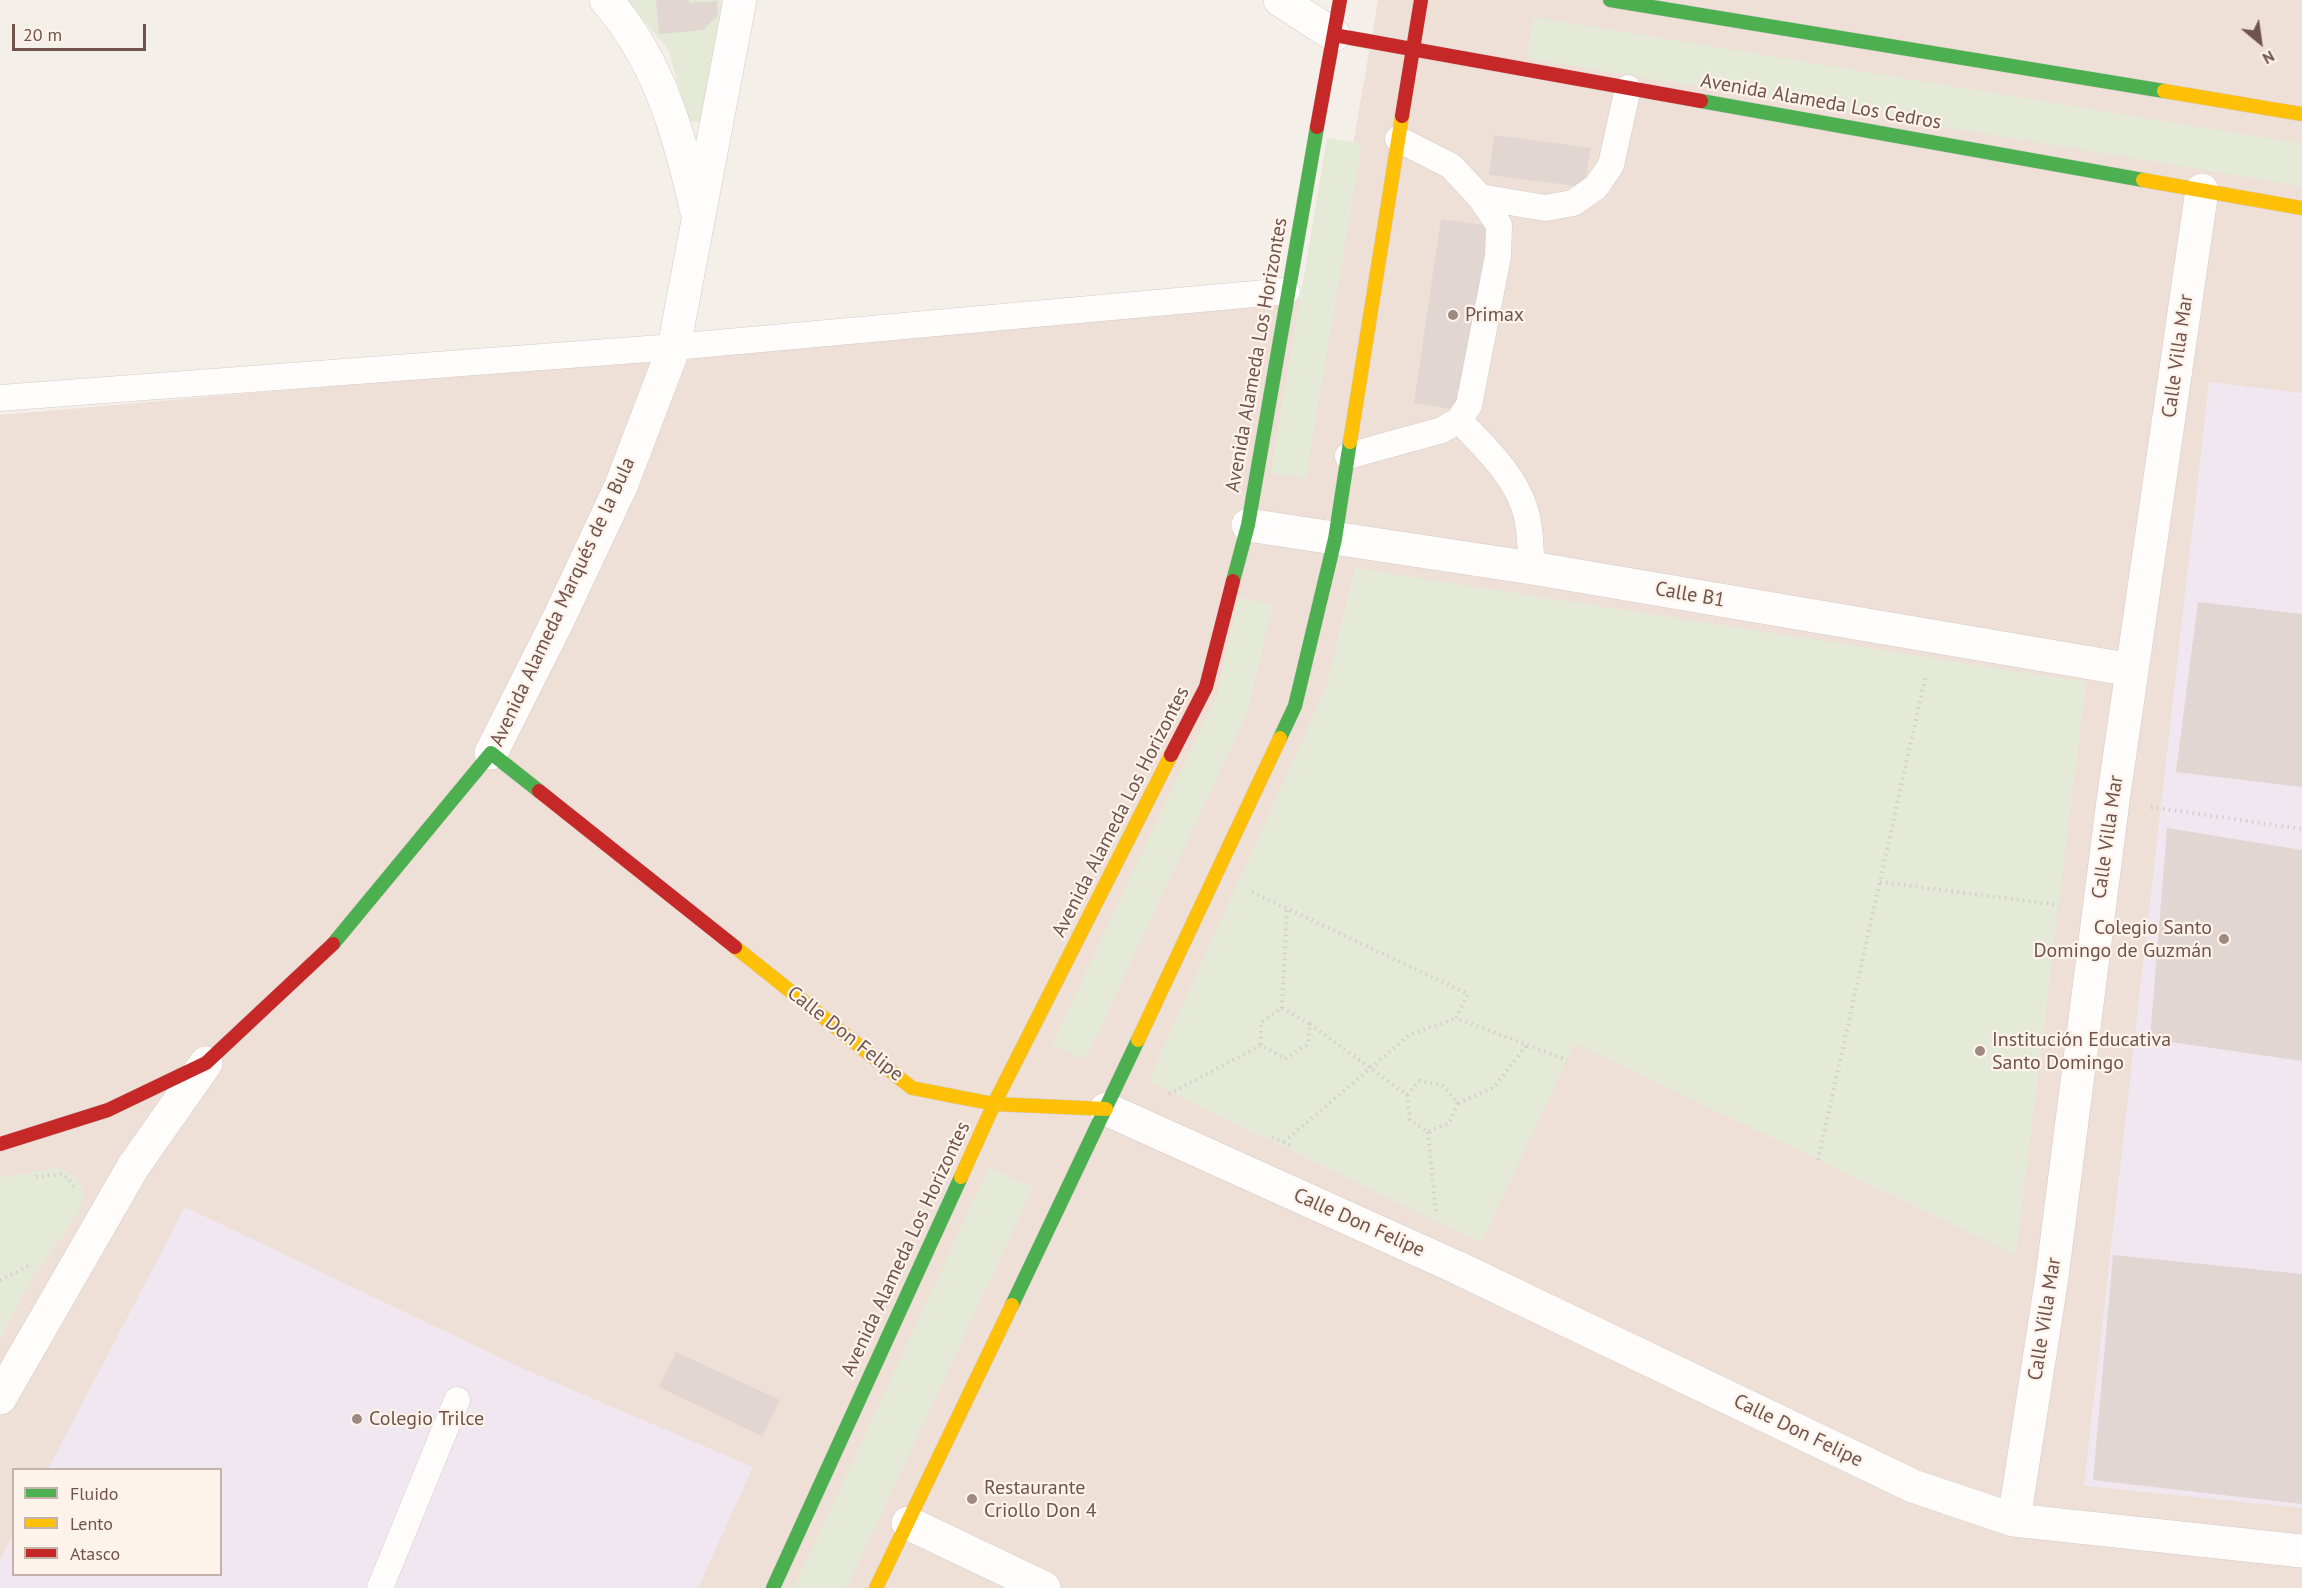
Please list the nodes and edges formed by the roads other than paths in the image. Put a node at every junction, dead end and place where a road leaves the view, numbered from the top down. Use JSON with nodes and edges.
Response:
{"nodes":[{"id":1,"x":606,"y":0,"type":"edge"},
{"id":2,"x":740,"y":0,"type":"edge"},
{"id":3,"x":1280,"y":0,"type":"edge"},
{"id":4,"x":1340,"y":0,"type":"edge"},
{"id":5,"x":1421,"y":0,"type":"edge"},
{"id":6,"x":1610,"y":0,"type":"edge"},
{"id":7,"x":1334,"y":35,"type":"junction"},
{"id":8,"x":1412,"y":49,"type":"junction"},
{"id":9,"x":1628,"y":88,"type":"junction"},
{"id":10,"x":2302,"y":114,"type":"edge"},
{"id":11,"x":1398,"y":139,"type":"junction"},
{"id":12,"x":2202,"y":190,"type":"junction"},
{"id":13,"x":1480,"y":197,"type":"junction"},
{"id":14,"x":2302,"y":208,"type":"edge"},
{"id":15,"x":699,"y":222,"type":"junction"},
{"id":16,"x":1287,"y":291,"type":"junction"},
{"id":17,"x":674,"y":347,"type":"junction"},
{"id":18,"x":0,"y":398,"type":"edge"},
{"id":19,"x":1459,"y":420,"type":"junction"},
{"id":20,"x":1348,"y":456,"type":"junction"},
{"id":21,"x":1248,"y":525,"type":"junction"},
{"id":22,"x":1335,"y":539,"type":"junction"},
{"id":23,"x":1532,"y":568,"type":"junction"},
{"id":24,"x":2132,"y":670,"type":"junction"},
{"id":25,"x":491,"y":753,"type":"junction"},
{"id":26,"x":206,"y":1063,"type":"junction"},
{"id":27,"x":994,"y":1104,"type":"junction"},
{"id":28,"x":1106,"y":1109,"type":"junction"},
{"id":29,"x":0,"y":1144,"type":"edge"},
{"id":30,"x":0,"y":1398,"type":"edge"},
{"id":31,"x":457,"y":1400,"type":"dead end"},
{"id":32,"x":2014,"y":1520,"type":"junction"},
{"id":33,"x":908,"y":1523,"type":"junction"},
{"id":34,"x":2302,"y":1551,"type":"edge"},
{"id":35,"x":380,"y":1588,"type":"edge"},
{"id":36,"x":773,"y":1588,"type":"edge"},
{"id":37,"x":876,"y":1588,"type":"edge"},
{"id":38,"x":1044,"y":1588,"type":"edge"}],
"edges":[{"from":1,"to":15,"type":"street","name":"Avenida Alameda Marqués de la Bula"},
{"from":2,"to":15,"type":"street","name":"Avenida Alameda Marqués de la Bula"},
{"from":3,"to":7,"type":"street"},
{"from":4,"to":7,"type":"main road","name":"Avenida Alameda Los Horizontes"},
{"from":5,"to":8,"type":"main road"},
{"from":6,"to":10,"type":"main road"},
{"from":7,"to":8,"type":"main road","name":"Avenida Alameda Los Cedros"},
{"from":7,"to":16,"type":"main road","name":"Avenida Alameda Los Horizontes"},
{"from":8,"to":9,"type":"main road","name":"Avenida Alameda Los Cedros"},
{"from":8,"to":11,"type":"main road"},
{"from":9,"to":12,"type":"main road","name":"Avenida Alameda Los Cedros"},
{"from":9,"to":13,"type":"lane"},
{"from":11,"to":13,"type":"lane"},
{"from":11,"to":20,"type":"main road"},
{"from":12,"to":14,"type":"main road","name":"Avenida Alameda Los Cedros"},
{"from":12,"to":24,"type":"street","name":"Calle Villa Mar"},
{"from":13,"to":19,"type":"lane"},
{"from":15,"to":17,"type":"street","name":"Avenida Alameda Marqués de la Bula"},
{"from":16,"to":17,"type":"lane"},
{"from":16,"to":21,"type":"main road","name":"Avenida Alameda Los Horizontes"},
{"from":17,"to":18,"type":"lane"},
{"from":17,"to":25,"type":"street","name":"Avenida Alameda Marqués de la Bula"},
{"from":19,"to":20,"type":"lane"},
{"from":19,"to":23,"type":"lane"},
{"from":20,"to":22,"type":"main road"},
{"from":21,"to":22,"type":"street","name":"Calle B1"},
{"from":21,"to":27,"type":"main road","name":"Avenida Alameda Los Horizontes"},
{"from":22,"to":23,"type":"street","name":"Calle B1"},
{"from":22,"to":28,"type":"main road"},
{"from":23,"to":24,"type":"street","name":"Calle B1"},
{"from":24,"to":32,"type":"street","name":"Calle Villa Mar"},
{"from":25,"to":26,"type":"main road","name":"Avenida Alameda Marqués de la Bula"},
{"from":25,"to":27,"type":"main road","name":"Calle Don Felipe"},
{"from":26,"to":29,"type":"main road"},
{"from":26,"to":30,"type":"street","name":"Avenida Alameda Marqués de la Bula"},
{"from":27,"to":28,"type":"main road","name":"Calle Don Felipe"},
{"from":27,"to":36,"type":"main road","name":"Avenida Alameda Los Horizontes"},
{"from":28,"to":32,"type":"street","name":"Calle Don Felipe"},
{"from":28,"to":33,"type":"main road"},
{"from":31,"to":35,"type":"lane"},
{"from":32,"to":34,"type":"street","name":"Calle Don Felipe"},
{"from":33,"to":37,"type":"main road"},
{"from":33,"to":38,"type":"street"}]}
